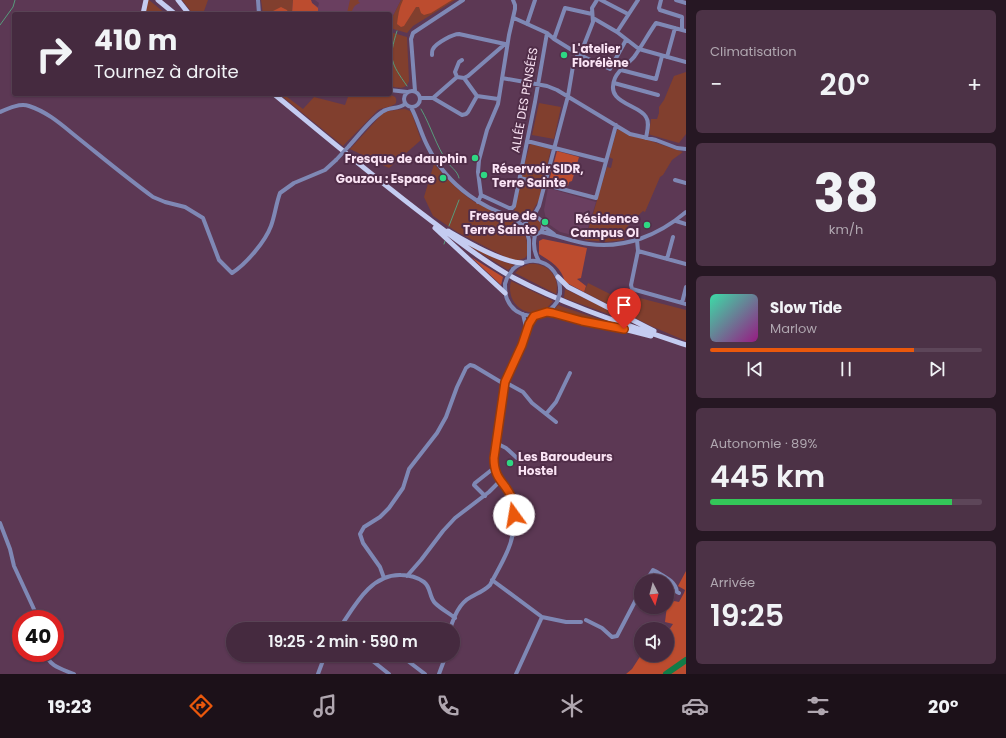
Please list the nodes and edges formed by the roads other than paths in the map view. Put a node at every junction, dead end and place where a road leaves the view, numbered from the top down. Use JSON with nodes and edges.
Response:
{"nodes":[{"id":1,"x":146,"y":0,"type":"edge"},
{"id":2,"x":158,"y":0,"type":"edge"},
{"id":3,"x":178,"y":0,"type":"edge"},
{"id":4,"x":258,"y":0,"type":"edge"},
{"id":5,"x":463,"y":0,"type":"edge"},
{"id":6,"x":513,"y":0,"type":"edge"},
{"id":7,"x":535,"y":0,"type":"edge"},
{"id":8,"x":597,"y":0,"type":"edge"},
{"id":9,"x":600,"y":0,"type":"edge"},
{"id":10,"x":638,"y":0,"type":"edge"},
{"id":11,"x":660,"y":0,"type":"edge"},
{"id":12,"x":676,"y":0,"type":"edge"},
{"id":13,"x":686,"y":3,"type":"edge"},
{"id":14,"x":143,"y":12,"type":"edge"},
{"id":15,"x":173,"y":12,"type":"edge"},
{"id":16,"x":187,"y":12,"type":"edge"},
{"id":17,"x":259,"y":12,"type":"edge"},
{"id":18,"x":628,"y":14,"type":"junction"},
{"id":19,"x":592,"y":16,"type":"junction"},
{"id":20,"x":514,"y":18,"type":"junction"},
{"id":21,"x":527,"y":24,"type":"junction"},
{"id":22,"x":675,"y":28,"type":"junction"},
{"id":23,"x":684,"y":30,"type":"edge"},
{"id":24,"x":617,"y":32,"type":"junction"},
{"id":25,"x":547,"y":33,"type":"junction"},
{"id":26,"x":554,"y":39,"type":"junction"},
{"id":27,"x":626,"y":40,"type":"junction"},
{"id":28,"x":506,"y":44,"type":"junction"},
{"id":29,"x":639,"y":49,"type":"junction"},
{"id":30,"x":432,"y":55,"type":"dead end"},
{"id":31,"x":579,"y":55,"type":"junction"},
{"id":32,"x":665,"y":56,"type":"junction"},
{"id":33,"x":462,"y":60,"type":"dead end"},
{"id":34,"x":686,"y":62,"type":"edge"},
{"id":35,"x":621,"y":70,"type":"junction"},
{"id":36,"x":457,"y":77,"type":"junction"},
{"id":37,"x":464,"y":78,"type":"junction"},
{"id":38,"x":502,"y":78,"type":"junction"},
{"id":39,"x":414,"y":79,"type":"junction"},
{"id":40,"x":614,"y":83,"type":"junction"},
{"id":41,"x":537,"y":85,"type":"junction"},
{"id":42,"x":392,"y":90,"type":"edge"},
{"id":43,"x":408,"y":91,"type":"junction"},
{"id":44,"x":415,"y":91,"type":"junction"},
{"id":45,"x":658,"y":94,"type":"dead end"},
{"id":46,"x":276,"y":96,"type":"edge"},
{"id":47,"x":477,"y":96,"type":"junction"},
{"id":48,"x":568,"y":96,"type":"junction"},
{"id":49,"x":403,"y":98,"type":"junction"},
{"id":50,"x":420,"y":98,"type":"junction"},
{"id":51,"x":433,"y":98,"type":"junction"},
{"id":52,"x":498,"y":99,"type":"junction"},
{"id":53,"x":405,"y":104,"type":"junction"},
{"id":54,"x":416,"y":106,"type":"junction"},
{"id":55,"x":411,"y":107,"type":"junction"},
{"id":56,"x":0,"y":112,"type":"edge"},
{"id":57,"x":417,"y":118,"type":"junction"},
{"id":58,"x":616,"y":125,"type":"junction"},
{"id":59,"x":646,"y":138,"type":"junction"},
{"id":60,"x":527,"y":141,"type":"junction"},
{"id":61,"x":554,"y":148,"type":"junction"},
{"id":62,"x":686,"y":149,"type":"edge"},
{"id":63,"x":606,"y":161,"type":"junction"},
{"id":64,"x":520,"y":178,"type":"junction"},
{"id":65,"x":675,"y":180,"type":"dead end"},
{"id":66,"x":686,"y":183,"type":"edge"},
{"id":67,"x":545,"y":185,"type":"junction"},
{"id":68,"x":481,"y":195,"type":"junction"},
{"id":69,"x":478,"y":202,"type":"junction"},
{"id":70,"x":539,"y":206,"type":"junction"},
{"id":71,"x":412,"y":207,"type":"junction"},
{"id":72,"x":686,"y":212,"type":"edge"},
{"id":73,"x":512,"y":217,"type":"junction"},
{"id":74,"x":533,"y":217,"type":"junction"},
{"id":75,"x":539,"y":218,"type":"junction"},
{"id":76,"x":430,"y":220,"type":"junction"},
{"id":77,"x":528,"y":220,"type":"junction"},
{"id":78,"x":676,"y":221,"type":"junction"},
{"id":79,"x":686,"y":224,"type":"edge"},
{"id":80,"x":525,"y":226,"type":"junction"},
{"id":81,"x":543,"y":226,"type":"junction"},
{"id":82,"x":541,"y":232,"type":"junction"},
{"id":83,"x":528,"y":233,"type":"junction"},
{"id":84,"x":535,"y":235,"type":"junction"},
{"id":85,"x":556,"y":235,"type":"junction"},
{"id":86,"x":673,"y":236,"type":"dead end"},
{"id":87,"x":637,"y":240,"type":"junction"},
{"id":88,"x":638,"y":251,"type":"junction"},
{"id":89,"x":667,"y":259,"type":"junction"},
{"id":90,"x":529,"y":261,"type":"junction"},
{"id":91,"x":539,"y":261,"type":"junction"},
{"id":92,"x":522,"y":263,"type":"junction"},
{"id":93,"x":686,"y":264,"type":"edge"},
{"id":94,"x":558,"y":277,"type":"junction"},
{"id":95,"x":686,"y":287,"type":"edge"},
{"id":96,"x":505,"y":293,"type":"junction"},
{"id":97,"x":684,"y":304,"type":"edge"},
{"id":98,"x":547,"y":312,"type":"junction"},
{"id":99,"x":523,"y":314,"type":"junction"},
{"id":100,"x":534,"y":316,"type":"junction"},
{"id":101,"x":526,"y":332,"type":"junction"},
{"id":102,"x":686,"y":345,"type":"edge"},
{"id":103,"x":570,"y":373,"type":"dead end"},
{"id":104,"x":504,"y":383,"type":"junction"},
{"id":105,"x":546,"y":414,"type":"junction"},
{"id":106,"x":556,"y":422,"type":"dead end"},
{"id":107,"x":496,"y":443,"type":"junction"},
{"id":108,"x":517,"y":458,"type":"dead end"},
{"id":109,"x":494,"y":468,"type":"junction"},
{"id":110,"x":500,"y":481,"type":"junction"},
{"id":111,"x":485,"y":496,"type":"junction"},
{"id":112,"x":0,"y":523,"type":"edge"},
{"id":113,"x":650,"y":574,"type":"edge"},
{"id":114,"x":661,"y":574,"type":"edge"},
{"id":115,"x":407,"y":576,"type":"junction"},
{"id":116,"x":384,"y":578,"type":"junction"},
{"id":117,"x":492,"y":580,"type":"junction"},
{"id":118,"x":674,"y":584,"type":"edge"},
{"id":119,"x":679,"y":593,"type":"dead end"},
{"id":120,"x":634,"y":603,"type":"edge"},
{"id":121,"x":35,"y":610,"type":"edge"},
{"id":122,"x":455,"y":618,"type":"junction"},
{"id":123,"x":542,"y":618,"type":"junction"},
{"id":124,"x":586,"y":620,"type":"dead end"},
{"id":125,"x":344,"y":622,"type":"edge"},
{"id":126,"x":453,"y":622,"type":"edge"},
{"id":127,"x":581,"y":622,"type":"dead end"},
{"id":128,"x":50,"y":662,"type":"edge"},
{"id":129,"x":322,"y":662,"type":"edge"},
{"id":130,"x":374,"y":662,"type":"edge"},
{"id":131,"x":409,"y":662,"type":"edge"},
{"id":132,"x":443,"y":662,"type":"edge"},
{"id":133,"x":74,"y":674,"type":"edge"},
{"id":134,"x":318,"y":674,"type":"edge"},
{"id":135,"x":390,"y":674,"type":"edge"},
{"id":136,"x":425,"y":674,"type":"edge"},
{"id":137,"x":439,"y":674,"type":"edge"},
{"id":138,"x":516,"y":674,"type":"edge"}],
"edges":[{"from":1,"to":14,"type":"main road"},
{"from":2,"to":15,"type":"main road"},
{"from":3,"to":16,"type":"main road"},
{"from":4,"to":17,"type":"street"},
{"from":5,"to":39,"type":"street"},
{"from":6,"to":20,"type":"street"},
{"from":7,"to":21,"type":"street"},
{"from":8,"to":19,"type":"street"},
{"from":9,"to":18,"type":"street"},
{"from":10,"to":18,"type":"street"},
{"from":11,"to":23,"type":"street"},
{"from":12,"to":13,"type":"street"},
{"from":18,"to":24,"type":"street"},
{"from":19,"to":24,"type":"street"},
{"from":19,"to":26,"type":"street"},
{"from":19,"to":31,"type":"street"},
{"from":20,"to":21,"type":"street"},
{"from":20,"to":28,"type":"street"},
{"from":21,"to":25,"type":"street"},
{"from":22,"to":23,"type":"street"},
{"from":22,"to":29,"type":"street"},
{"from":22,"to":32,"type":"street"},
{"from":24,"to":27,"type":"street"},
{"from":25,"to":26,"type":"street"},
{"from":25,"to":41,"type":"street","name":"ALLÉE DES PENSÉES"},
{"from":26,"to":31,"type":"street"},
{"from":27,"to":29,"type":"street"},
{"from":27,"to":31,"type":"street"},
{"from":28,"to":30,"type":"street"},
{"from":28,"to":37,"type":"street"},
{"from":28,"to":38,"type":"street"},
{"from":29,"to":32,"type":"street"},
{"from":29,"to":35,"type":"street"},
{"from":31,"to":48,"type":"street"},
{"from":32,"to":34,"type":"street"},
{"from":32,"to":35,"type":"street"},
{"from":33,"to":36,"type":"street"},
{"from":35,"to":40,"type":"street"},
{"from":36,"to":37,"type":"street"},
{"from":36,"to":51,"type":"street"},
{"from":37,"to":47,"type":"street"},
{"from":38,"to":41,"type":"street"},
{"from":38,"to":52,"type":"street"},
{"from":39,"to":43,"type":"street"},
{"from":39,"to":44,"type":"street"},
{"from":40,"to":45,"type":"street"},
{"from":40,"to":59,"type":"street"},
{"from":41,"to":48,"type":"street"},
{"from":41,"to":60,"type":"street","name":"ALLÉE DES PENSÉES"},
{"from":42,"to":43,"type":"street"},
{"from":42,"to":49,"type":"street"},
{"from":43,"to":44,"type":"street"},
{"from":43,"to":49,"type":"street"},
{"from":44,"to":50,"type":"street"},
{"from":46,"to":71,"type":"main road"},
{"from":47,"to":51,"type":"street"},
{"from":47,"to":52,"type":"street"},
{"from":48,"to":58,"type":"street"},
{"from":48,"to":61,"type":"street"},
{"from":49,"to":53,"type":"street"},
{"from":50,"to":51,"type":"street"},
{"from":50,"to":54,"type":"street"},
{"from":52,"to":68,"type":"street"},
{"from":53,"to":55,"type":"street"},
{"from":53,"to":56,"type":"street","bridge":true},
{"from":54,"to":55,"type":"street"},
{"from":54,"to":57,"type":"street"},
{"from":55,"to":57,"type":"street"},
{"from":57,"to":69,"type":"street"},
{"from":58,"to":59,"type":"street"},
{"from":58,"to":63,"type":"street"},
{"from":59,"to":62,"type":"street"},
{"from":60,"to":61,"type":"street"},
{"from":60,"to":64,"type":"street","name":"ALLÉE DES PENSÉES"},
{"from":61,"to":63,"type":"street"},
{"from":61,"to":67,"type":"street"},
{"from":63,"to":67,"type":"street"},
{"from":64,"to":67,"type":"street"},
{"from":64,"to":68,"type":"street","name":"ALLÉE DES PENSÉES"},
{"from":65,"to":66,"type":"street"},
{"from":67,"to":70,"type":"street"},
{"from":68,"to":69,"type":"street"},
{"from":69,"to":73,"type":"street"},
{"from":70,"to":74,"type":"street"},
{"from":70,"to":75,"type":"street"},
{"from":71,"to":76,"type":"main road"},
{"from":71,"to":96,"type":"main road"},
{"from":72,"to":78,"type":"street"},
{"from":73,"to":77,"type":"street"},
{"from":73,"to":80,"type":"street"},
{"from":74,"to":75,"type":"street"},
{"from":74,"to":77,"type":"street"},
{"from":75,"to":81,"type":"street"},
{"from":76,"to":92,"type":"main road"},
{"from":76,"to":102,"type":"main road"},
{"from":77,"to":80,"type":"street"},
{"from":78,"to":79,"type":"street"},
{"from":78,"to":87,"type":"street"},
{"from":80,"to":83,"type":"street"},
{"from":81,"to":82,"type":"street"},
{"from":81,"to":85,"type":"street"},
{"from":82,"to":84,"type":"street"},
{"from":82,"to":85,"type":"street"},
{"from":83,"to":84,"type":"street"},
{"from":83,"to":90,"type":"street"},
{"from":84,"to":91,"type":"street"},
{"from":85,"to":87,"type":"street"},
{"from":86,"to":89,"type":"street"},
{"from":87,"to":88,"type":"street"},
{"from":88,"to":89,"type":"street"},
{"from":88,"to":97,"type":"street"},
{"from":89,"to":93,"type":"street"},
{"from":90,"to":91,"type":"street"},
{"from":90,"to":92,"type":"street"},
{"from":91,"to":94,"type":"street"},
{"from":92,"to":96,"type":"street","bridge":true},
{"from":94,"to":98,"type":"street","bridge":true},
{"from":94,"to":102,"type":"main road"},
{"from":95,"to":97,"type":"street"},
{"from":96,"to":99,"type":"street"},
{"from":98,"to":100,"type":"street"},
{"from":98,"to":102,"type":"main road"},
{"from":99,"to":100,"type":"street"},
{"from":99,"to":101,"type":"street"},
{"from":100,"to":101,"type":"street"},
{"from":101,"to":104,"type":"street"},
{"from":103,"to":105,"type":"street"},
{"from":104,"to":105,"type":"street"},
{"from":104,"to":107,"type":"street"},
{"from":104,"to":116,"type":"street"},
{"from":105,"to":106,"type":"street"},
{"from":107,"to":108,"type":"street"},
{"from":107,"to":109,"type":"street"},
{"from":109,"to":110,"type":"street"},
{"from":109,"to":111,"type":"street"},
{"from":110,"to":111,"type":"street"},
{"from":110,"to":117,"type":"street"},
{"from":111,"to":115,"type":"street"},
{"from":112,"to":121,"type":"street"},
{"from":113,"to":114,"type":"street"},
{"from":115,"to":116,"type":"street"},
{"from":115,"to":122,"type":"street"},
{"from":116,"to":125,"type":"street"},
{"from":117,"to":122,"type":"street"},
{"from":117,"to":123,"type":"street"},
{"from":118,"to":119,"type":"street"},
{"from":120,"to":124,"type":"street"},
{"from":122,"to":126,"type":"street"},
{"from":123,"to":127,"type":"street"},
{"from":123,"to":138,"type":"street"},
{"from":128,"to":133,"type":"street"},
{"from":129,"to":134,"type":"street"},
{"from":130,"to":135,"type":"street"},
{"from":131,"to":136,"type":"street"},
{"from":132,"to":137,"type":"street"}]}
